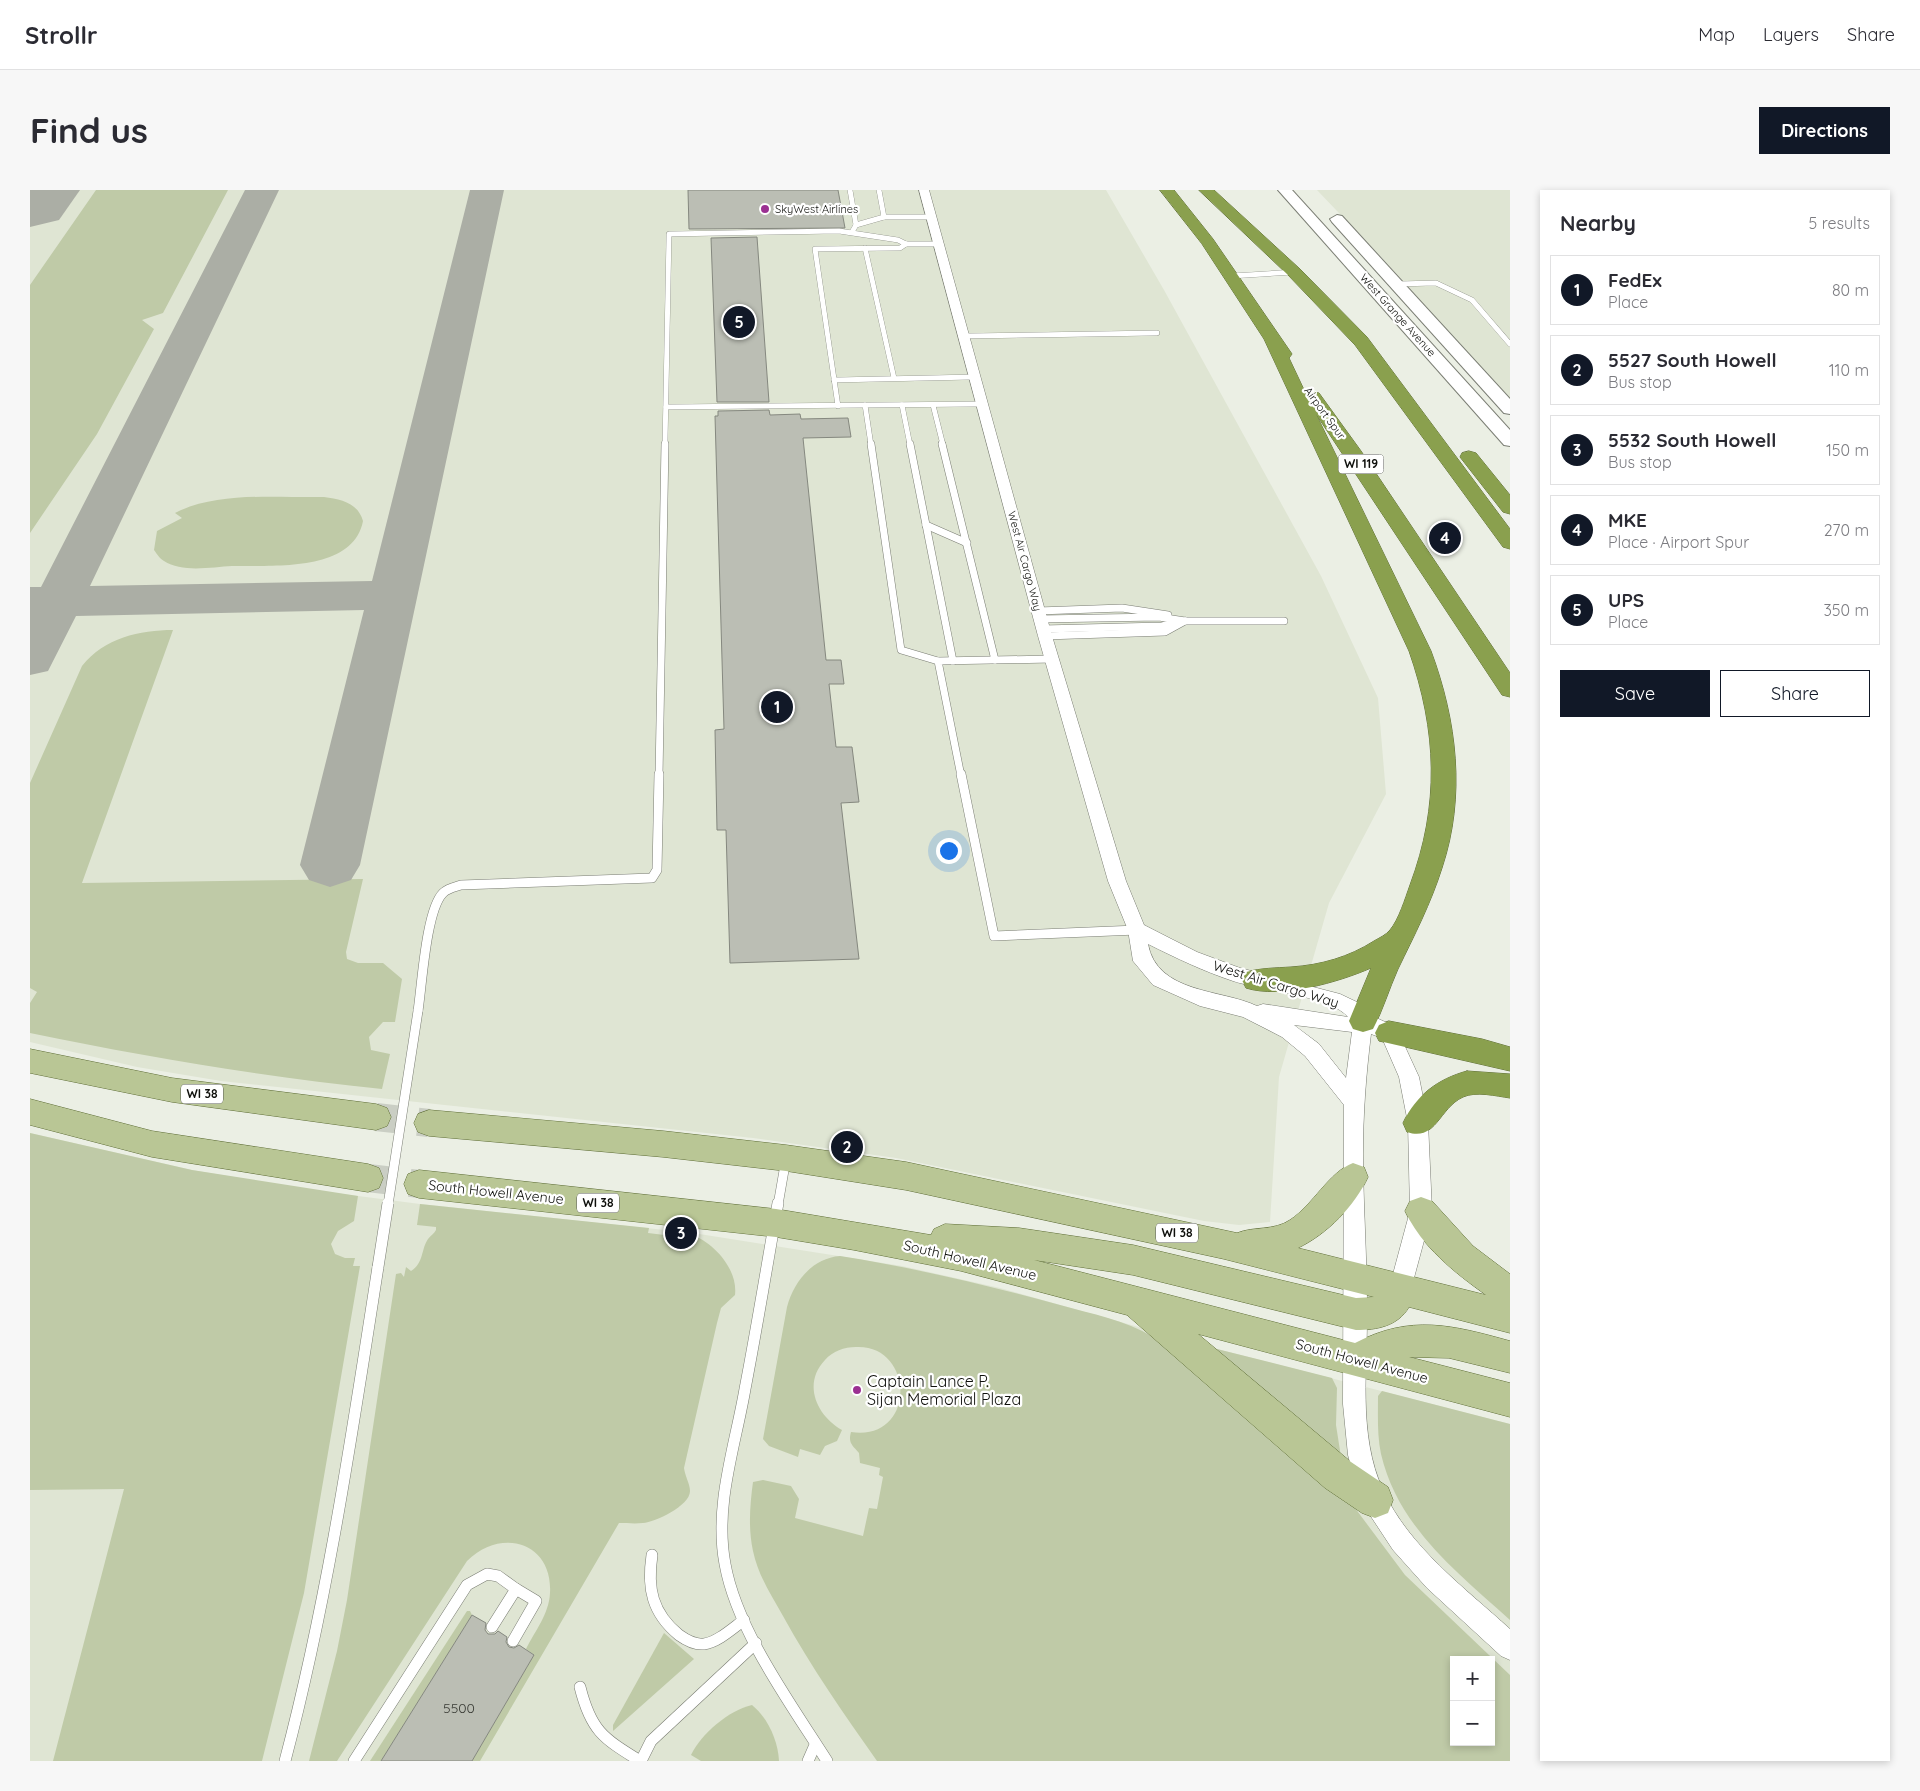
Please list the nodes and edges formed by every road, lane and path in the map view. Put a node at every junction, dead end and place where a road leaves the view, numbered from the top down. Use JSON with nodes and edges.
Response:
{"nodes":[{"id":1,"x":850,"y":190,"type":"edge"},
{"id":2,"x":879,"y":190,"type":"edge"},
{"id":3,"x":924,"y":190,"type":"edge"},
{"id":4,"x":1167,"y":190,"type":"edge"},
{"id":5,"x":1206,"y":190,"type":"edge"},
{"id":6,"x":1285,"y":190,"type":"edge"},
{"id":7,"x":1329,"y":211,"type":"dead end"},
{"id":8,"x":884,"y":217,"type":"junction"},
{"id":9,"x":931,"y":217,"type":"junction"},
{"id":10,"x":856,"y":225,"type":"junction"},
{"id":11,"x":1343,"y":225,"type":"junction"},
{"id":12,"x":1320,"y":226,"type":"junction"},
{"id":13,"x":852,"y":232,"type":"junction"},
{"id":14,"x":906,"y":244,"type":"junction"},
{"id":15,"x":939,"y":244,"type":"junction"},
{"id":16,"x":865,"y":248,"type":"junction"},
{"id":17,"x":1294,"y":272,"type":"junction"},
{"id":18,"x":1231,"y":276,"type":"junction"},
{"id":19,"x":1396,"y":284,"type":"junction"},
{"id":20,"x":1157,"y":333,"type":"dead end"},
{"id":21,"x":964,"y":336,"type":"junction"},
{"id":22,"x":1272,"y":340,"type":"junction"},
{"id":23,"x":1360,"y":341,"type":"junction"},
{"id":24,"x":1510,"y":344,"type":"edge"},
{"id":25,"x":974,"y":377,"type":"junction"},
{"id":26,"x":894,"y":378,"type":"junction"},
{"id":27,"x":834,"y":380,"type":"junction"},
{"id":28,"x":982,"y":404,"type":"junction"},
{"id":29,"x":866,"y":405,"type":"junction"},
{"id":30,"x":902,"y":405,"type":"junction"},
{"id":31,"x":933,"y":405,"type":"junction"},
{"id":32,"x":838,"y":406,"type":"junction"},
{"id":33,"x":666,"y":407,"type":"junction"},
{"id":34,"x":1510,"y":408,"type":"edge"},
{"id":35,"x":1510,"y":414,"type":"edge"},
{"id":36,"x":1487,"y":415,"type":"junction"},
{"id":37,"x":1510,"y":441,"type":"edge"},
{"id":38,"x":1510,"y":508,"type":"edge"},
{"id":39,"x":926,"y":525,"type":"junction"},
{"id":40,"x":967,"y":543,"type":"junction"},
{"id":41,"x":1510,"y":543,"type":"edge"},
{"id":42,"x":1185,"y":621,"type":"junction"},
{"id":43,"x":1284,"y":621,"type":"dead end"},
{"id":44,"x":1042,"y":624,"type":"junction"},
{"id":45,"x":1052,"y":659,"type":"junction"},
{"id":46,"x":995,"y":660,"type":"junction"},
{"id":47,"x":938,"y":661,"type":"junction"},
{"id":48,"x":953,"y":661,"type":"junction"},
{"id":49,"x":1510,"y":690,"type":"edge"},
{"id":50,"x":1137,"y":930,"type":"junction"},
{"id":51,"x":1399,"y":938,"type":"junction"},
{"id":52,"x":1256,"y":980,"type":"junction"},
{"id":53,"x":1247,"y":1010,"type":"junction"},
{"id":54,"x":1362,"y":1021,"type":"junction"},
{"id":55,"x":1389,"y":1033,"type":"junction"},
{"id":56,"x":1510,"y":1059,"type":"edge"},
{"id":57,"x":30,"y":1062,"type":"edge"},
{"id":58,"x":1510,"y":1086,"type":"edge"},
{"id":59,"x":1354,"y":1104,"type":"junction"},
{"id":60,"x":30,"y":1112,"type":"edge"},
{"id":61,"x":376,"y":1117,"type":"tunnel mouth"},
{"id":62,"x":429,"y":1123,"type":"tunnel mouth"},
{"id":63,"x":1418,"y":1123,"type":"junction"},
{"id":64,"x":786,"y":1158,"type":"junction"},
{"id":65,"x":1353,"y":1177,"type":"junction"},
{"id":66,"x":368,"y":1178,"type":"tunnel mouth"},
{"id":67,"x":419,"y":1184,"type":"tunnel mouth"},
{"id":68,"x":1421,"y":1211,"type":"junction"},
{"id":69,"x":776,"y":1223,"type":"junction"},
{"id":70,"x":854,"y":1235,"type":"junction"},
{"id":71,"x":1224,"y":1244,"type":"junction"},
{"id":72,"x":378,"y":1267,"type":"joint"},
{"id":73,"x":1356,"y":1277,"type":"junction"},
{"id":74,"x":1400,"y":1289,"type":"junction"},
{"id":75,"x":1510,"y":1293,"type":"edge"},
{"id":76,"x":1134,"y":1301,"type":"junction"},
{"id":77,"x":1356,"y":1314,"type":"junction"},
{"id":78,"x":1510,"y":1316,"type":"edge"},
{"id":79,"x":1510,"y":1357,"type":"edge"},
{"id":80,"x":1356,"y":1360,"type":"junction"},
{"id":81,"x":1510,"y":1400,"type":"edge"},
{"id":82,"x":1375,"y":1500,"type":"junction"},
{"id":83,"x":652,"y":1556,"type":"dead end"},
{"id":84,"x":516,"y":1589,"type":"junction"},
{"id":85,"x":744,"y":1620,"type":"junction"},
{"id":86,"x":492,"y":1627,"type":"dead end"},
{"id":87,"x":513,"y":1641,"type":"dead end"},
{"id":88,"x":756,"y":1643,"type":"junction"},
{"id":89,"x":1510,"y":1647,"type":"edge"},
{"id":90,"x":580,"y":1688,"type":"dead end"},
{"id":91,"x":816,"y":1744,"type":"junction"},
{"id":92,"x":285,"y":1761,"type":"edge"},
{"id":93,"x":354,"y":1761,"type":"edge"},
{"id":94,"x":640,"y":1761,"type":"edge"},
{"id":95,"x":808,"y":1761,"type":"edge"},
{"id":96,"x":827,"y":1761,"type":"edge"}],
"edges":[{"from":1,"to":10,"type":"lane"},
{"from":2,"to":8,"type":"lane"},
{"from":3,"to":9,"type":"street","name":"West Air Cargo Way"},
{"from":4,"to":18,"type":"highway","name":"Airport Spur","number":"WI 119"},
{"from":5,"to":17,"type":"highway"},
{"from":6,"to":12,"type":"street","name":"West Grange Avenue"},
{"from":7,"to":11,"type":"street","name":"West Grange Avenue"},
{"from":8,"to":9,"type":"lane"},
{"from":8,"to":10,"type":"lane"},
{"from":9,"to":15,"type":"street","name":"West Air Cargo Way"},
{"from":10,"to":13,"type":"lane"},
{"from":11,"to":12,"type":"street"},
{"from":11,"to":19,"type":"street","name":"West Grange Avenue"},
{"from":12,"to":36,"type":"street","name":"West Grange Avenue"},
{"from":13,"to":14,"type":"lane"},
{"from":13,"to":33,"type":"lane"},
{"from":14,"to":15,"type":"lane"},
{"from":14,"to":16,"type":"lane"},
{"from":15,"to":21,"type":"street","name":"West Air Cargo Way"},
{"from":16,"to":26,"type":"lane"},
{"from":16,"to":27,"type":"lane"},
{"from":17,"to":18,"type":"lane"},
{"from":17,"to":23,"type":"highway"},
{"from":18,"to":22,"type":"highway","name":"Airport Spur","number":"WI 119"},
{"from":19,"to":24,"type":"lane"},
{"from":19,"to":34,"type":"street","name":"West Grange Avenue"},
{"from":20,"to":21,"type":"lane"},
{"from":21,"to":25,"type":"street","name":"West Air Cargo Way"},
{"from":22,"to":49,"type":"highway","name":"Airport Spur","number":"WI 119"},
{"from":22,"to":51,"type":"highway"},
{"from":23,"to":38,"type":"highway"},
{"from":23,"to":41,"type":"highway"},
{"from":25,"to":26,"type":"lane"},
{"from":25,"to":28,"type":"street","name":"West Air Cargo Way"},
{"from":26,"to":27,"type":"lane"},
{"from":27,"to":32,"type":"lane"},
{"from":28,"to":31,"type":"lane"},
{"from":28,"to":44,"type":"street","name":"West Air Cargo Way"},
{"from":29,"to":30,"type":"lane"},
{"from":29,"to":32,"type":"lane"},
{"from":29,"to":47,"type":"lane"},
{"from":30,"to":31,"type":"lane"},
{"from":30,"to":39,"type":"lane"},
{"from":31,"to":40,"type":"lane"},
{"from":32,"to":33,"type":"lane"},
{"from":33,"to":72,"type":"lane","bridge":true},
{"from":35,"to":36,"type":"street"},
{"from":36,"to":37,"type":"street","name":"West Grange Avenue"},
{"from":39,"to":40,"type":"lane"},
{"from":39,"to":48,"type":"lane"},
{"from":40,"to":46,"type":"lane"},
{"from":42,"to":43,"type":"lane"},
{"from":42,"to":44,"type":"lane"},
{"from":42,"to":44,"type":"lane"},
{"from":44,"to":45,"type":"street","name":"West Air Cargo Way"},
{"from":45,"to":46,"type":"lane"},
{"from":45,"to":50,"type":"street","name":"West Air Cargo Way"},
{"from":46,"to":48,"type":"lane"},
{"from":47,"to":48,"type":"lane"},
{"from":47,"to":50,"type":"lane"},
{"from":50,"to":52,"type":"street","name":"West Air Cargo Way"},
{"from":50,"to":53,"type":"street","name":"West Air Cargo Way"},
{"from":51,"to":52,"type":"highway"},
{"from":51,"to":54,"type":"highway"},
{"from":52,"to":54,"type":"street","name":"West Air Cargo Way"},
{"from":53,"to":54,"type":"street"},
{"from":53,"to":59,"type":"street","name":"West Air Cargo Way"},
{"from":54,"to":55,"type":"street","name":"West Air Cargo Way"},
{"from":54,"to":59,"type":"street"},
{"from":55,"to":56,"type":"highway"},
{"from":55,"to":63,"type":"street"},
{"from":57,"to":61,"type":"main road","number":"WI 38"},
{"from":58,"to":63,"type":"highway"},
{"from":59,"to":65,"type":"street"},
{"from":60,"to":66,"type":"main road"},
{"from":62,"to":64,"type":"main road","number":"WI 38"},
{"from":63,"to":68,"type":"street"},
{"from":64,"to":69,"type":"lane"},
{"from":64,"to":71,"type":"main road","number":"WI 38"},
{"from":65,"to":71,"type":"main road"},
{"from":65,"to":73,"type":"street"},
{"from":67,"to":69,"type":"main road","name":"South Howell Avenue","number":"WI 38"},
{"from":68,"to":74,"type":"street"},
{"from":68,"to":75,"type":"main road"},
{"from":69,"to":70,"type":"main road","name":"South Howell Avenue","number":"WI 38"},
{"from":69,"to":85,"type":"lane"},
{"from":70,"to":76,"type":"main road","name":"South Howell Avenue","number":"WI 38"},
{"from":70,"to":77,"type":"main road"},
{"from":71,"to":73,"type":"main road","number":"WI 38"},
{"from":72,"to":92,"type":"lane"},
{"from":73,"to":74,"type":"main road","number":"WI 38"},
{"from":73,"to":77,"type":"street"},
{"from":74,"to":77,"type":"main road"},
{"from":74,"to":78,"type":"main road","number":"WI 38"},
{"from":76,"to":80,"type":"main road","name":"South Howell Avenue","number":"WI 38"},
{"from":76,"to":82,"type":"main road"},
{"from":77,"to":80,"type":"street"},
{"from":79,"to":80,"type":"main road"},
{"from":80,"to":81,"type":"main road","name":"South Howell Avenue","number":"WI 38"},
{"from":80,"to":82,"type":"street"},
{"from":82,"to":89,"type":"street"},
{"from":83,"to":85,"type":"lane"},
{"from":84,"to":86,"type":"lane"},
{"from":84,"to":87,"type":"lane"},
{"from":84,"to":93,"type":"lane"},
{"from":85,"to":88,"type":"lane"},
{"from":88,"to":91,"type":"lane"},
{"from":88,"to":94,"type":"lane"},
{"from":90,"to":94,"type":"lane"},
{"from":91,"to":95,"type":"lane"},
{"from":91,"to":96,"type":"lane"}]}
